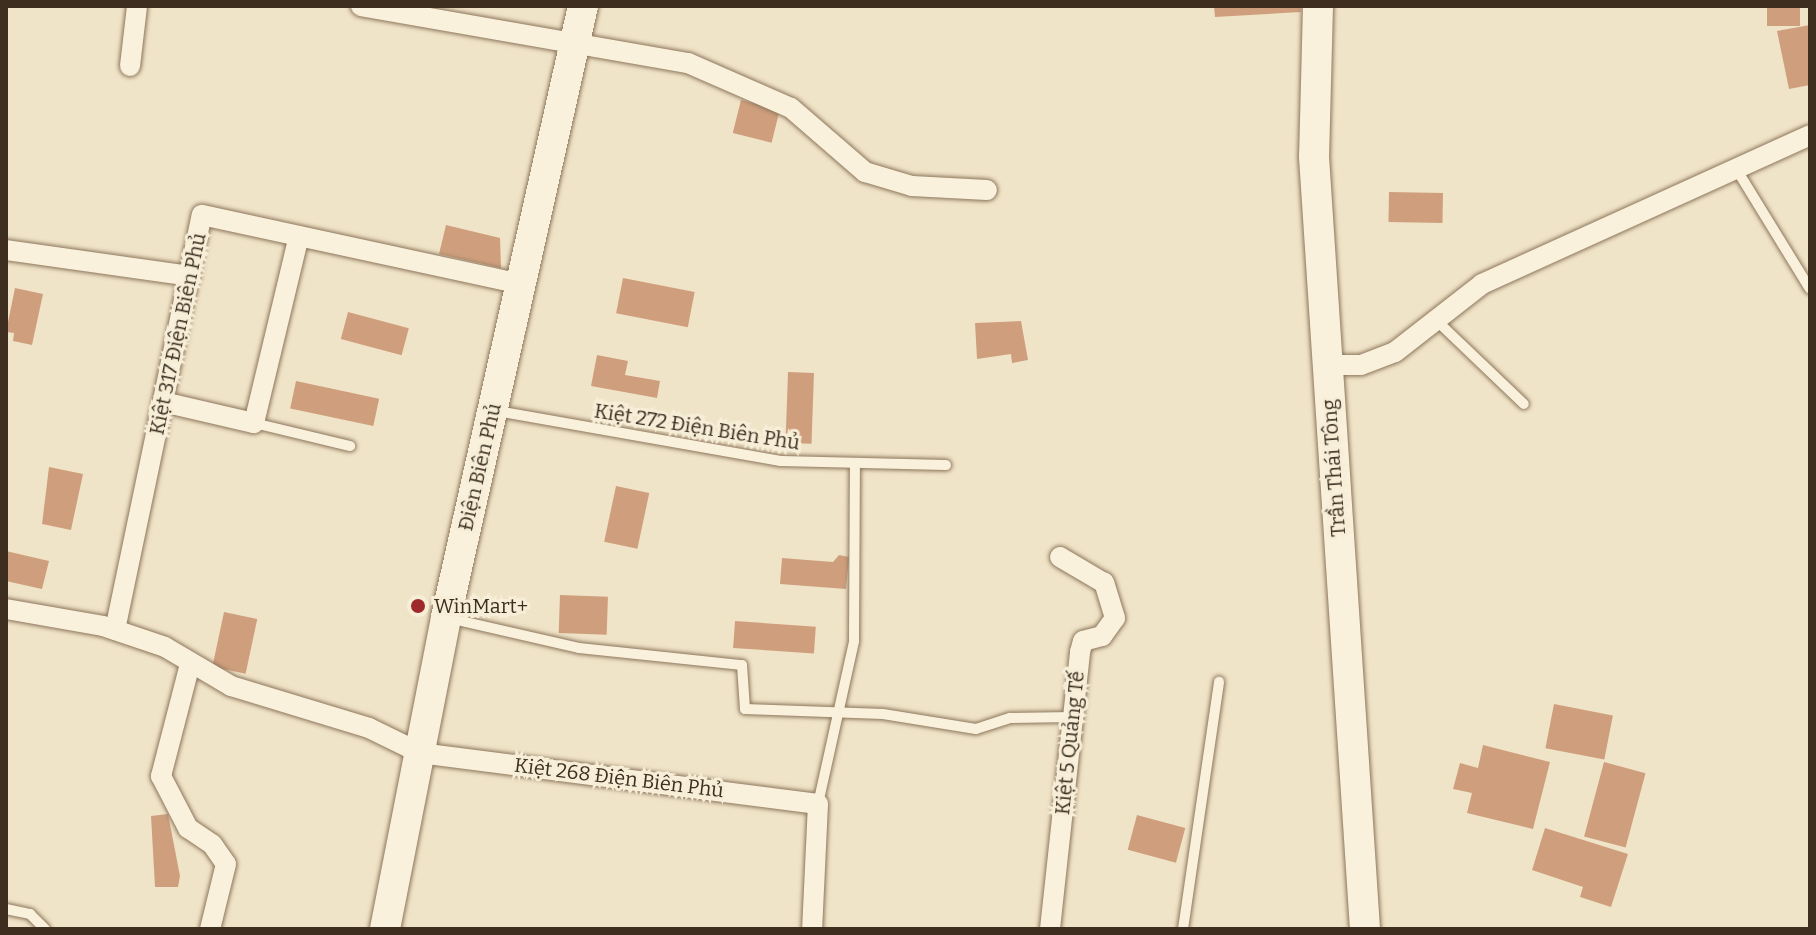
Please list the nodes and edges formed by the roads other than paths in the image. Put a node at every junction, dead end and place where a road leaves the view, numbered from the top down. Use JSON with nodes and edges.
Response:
{"nodes":[{"id":1,"x":137,"y":6,"type":"edge"},
{"id":2,"x":361,"y":6,"type":"edge"},
{"id":3,"x":583,"y":6,"type":"edge"},
{"id":4,"x":1318,"y":6,"type":"edge"},
{"id":5,"x":575,"y":44,"type":"junction"},
{"id":6,"x":130,"y":66,"type":"dead end"},
{"id":7,"x":1810,"y":135,"type":"edge"},
{"id":8,"x":1734,"y":165,"type":"junction"},
{"id":9,"x":987,"y":190,"type":"dead end"},
{"id":10,"x":299,"y":236,"type":"junction"},
{"id":11,"x":6,"y":250,"type":"edge"},
{"id":12,"x":190,"y":276,"type":"junction"},
{"id":13,"x":521,"y":284,"type":"junction"},
{"id":14,"x":1810,"y":289,"type":"edge"},
{"id":15,"x":1437,"y":321,"type":"junction"},
{"id":16,"x":1327,"y":365,"type":"junction"},
{"id":17,"x":163,"y":402,"type":"junction"},
{"id":18,"x":1524,"y":404,"type":"dead end"},
{"id":19,"x":493,"y":410,"type":"junction"},
{"id":20,"x":254,"y":423,"type":"junction"},
{"id":21,"x":350,"y":446,"type":"dead end"},
{"id":22,"x":855,"y":464,"type":"junction"},
{"id":23,"x":946,"y":465,"type":"dead end"},
{"id":24,"x":1060,"y":557,"type":"dead end"},
{"id":25,"x":6,"y":609,"type":"edge"},
{"id":26,"x":446,"y":617,"type":"junction"},
{"id":27,"x":115,"y":630,"type":"junction"},
{"id":28,"x":190,"y":664,"type":"junction"},
{"id":29,"x":1219,"y":682,"type":"dead end"},
{"id":30,"x":836,"y":713,"type":"junction"},
{"id":31,"x":1073,"y":717,"type":"junction"},
{"id":32,"x":420,"y":753,"type":"junction"},
{"id":33,"x":818,"y":804,"type":"junction"},
{"id":34,"x":6,"y":909,"type":"edge"},
{"id":35,"x":45,"y":929,"type":"edge"},
{"id":36,"x":210,"y":929,"type":"edge"},
{"id":37,"x":385,"y":929,"type":"edge"},
{"id":38,"x":812,"y":929,"type":"edge"},
{"id":39,"x":1050,"y":929,"type":"edge"},
{"id":40,"x":1183,"y":929,"type":"edge"},
{"id":41,"x":1365,"y":929,"type":"edge"}],
"edges":[{"from":1,"to":6,"type":"street"},
{"from":2,"to":5,"type":"street"},
{"from":3,"to":5,"type":"main road","name":"Điện Biên Phủ"},
{"from":4,"to":16,"type":"main road","name":"Trần Thái Tông"},
{"from":5,"to":9,"type":"street"},
{"from":5,"to":13,"type":"main road","name":"Điện Biên Phủ"},
{"from":7,"to":8,"type":"street"},
{"from":8,"to":14,"type":"lane"},
{"from":8,"to":15,"type":"street"},
{"from":10,"to":12,"type":"street","name":"Kiệt 317 Điện Biên Phủ"},
{"from":10,"to":13,"type":"street","name":"Kiệt 317 Điện Biên Phủ"},
{"from":10,"to":20,"type":"street"},
{"from":11,"to":12,"type":"street"},
{"from":12,"to":17,"type":"street","name":"Kiệt 317 Điện Biên Phủ"},
{"from":13,"to":19,"type":"main road","name":"Điện Biên Phủ"},
{"from":15,"to":16,"type":"street"},
{"from":15,"to":18,"type":"lane"},
{"from":16,"to":41,"type":"main road","name":"Trần Thái Tông"},
{"from":17,"to":20,"type":"street"},
{"from":17,"to":27,"type":"street","name":"Kiệt 317 Điện Biên Phủ"},
{"from":19,"to":22,"type":"lane","name":"Kiệt 272 Điện Biên Phủ"},
{"from":19,"to":26,"type":"main road","name":"Điện Biên Phủ"},
{"from":20,"to":21,"type":"lane"},
{"from":22,"to":23,"type":"lane","name":"Kiệt 272 Điện Biên Phủ"},
{"from":22,"to":30,"type":"lane"},
{"from":24,"to":31,"type":"street","name":"Kiệt 5 Quảng Tế"},
{"from":25,"to":27,"type":"street","name":"Kiệt 268 Điện Biên Phủ"},
{"from":26,"to":30,"type":"lane"},
{"from":26,"to":32,"type":"main road","name":"Điện Biên Phủ"},
{"from":27,"to":28,"type":"street","name":"Kiệt 268 Điện Biên Phủ"},
{"from":28,"to":32,"type":"street","name":"Kiệt 268 Điện Biên Phủ"},
{"from":28,"to":36,"type":"street"},
{"from":29,"to":40,"type":"lane"},
{"from":30,"to":31,"type":"lane"},
{"from":30,"to":33,"type":"lane"},
{"from":31,"to":39,"type":"street","name":"Kiệt 5 Quảng Tế"},
{"from":32,"to":33,"type":"street","name":"Kiệt 268 Điện Biên Phủ"},
{"from":32,"to":37,"type":"main road","name":"Điện Biên Phủ"},
{"from":33,"to":38,"type":"street"},
{"from":34,"to":35,"type":"lane"}]}
